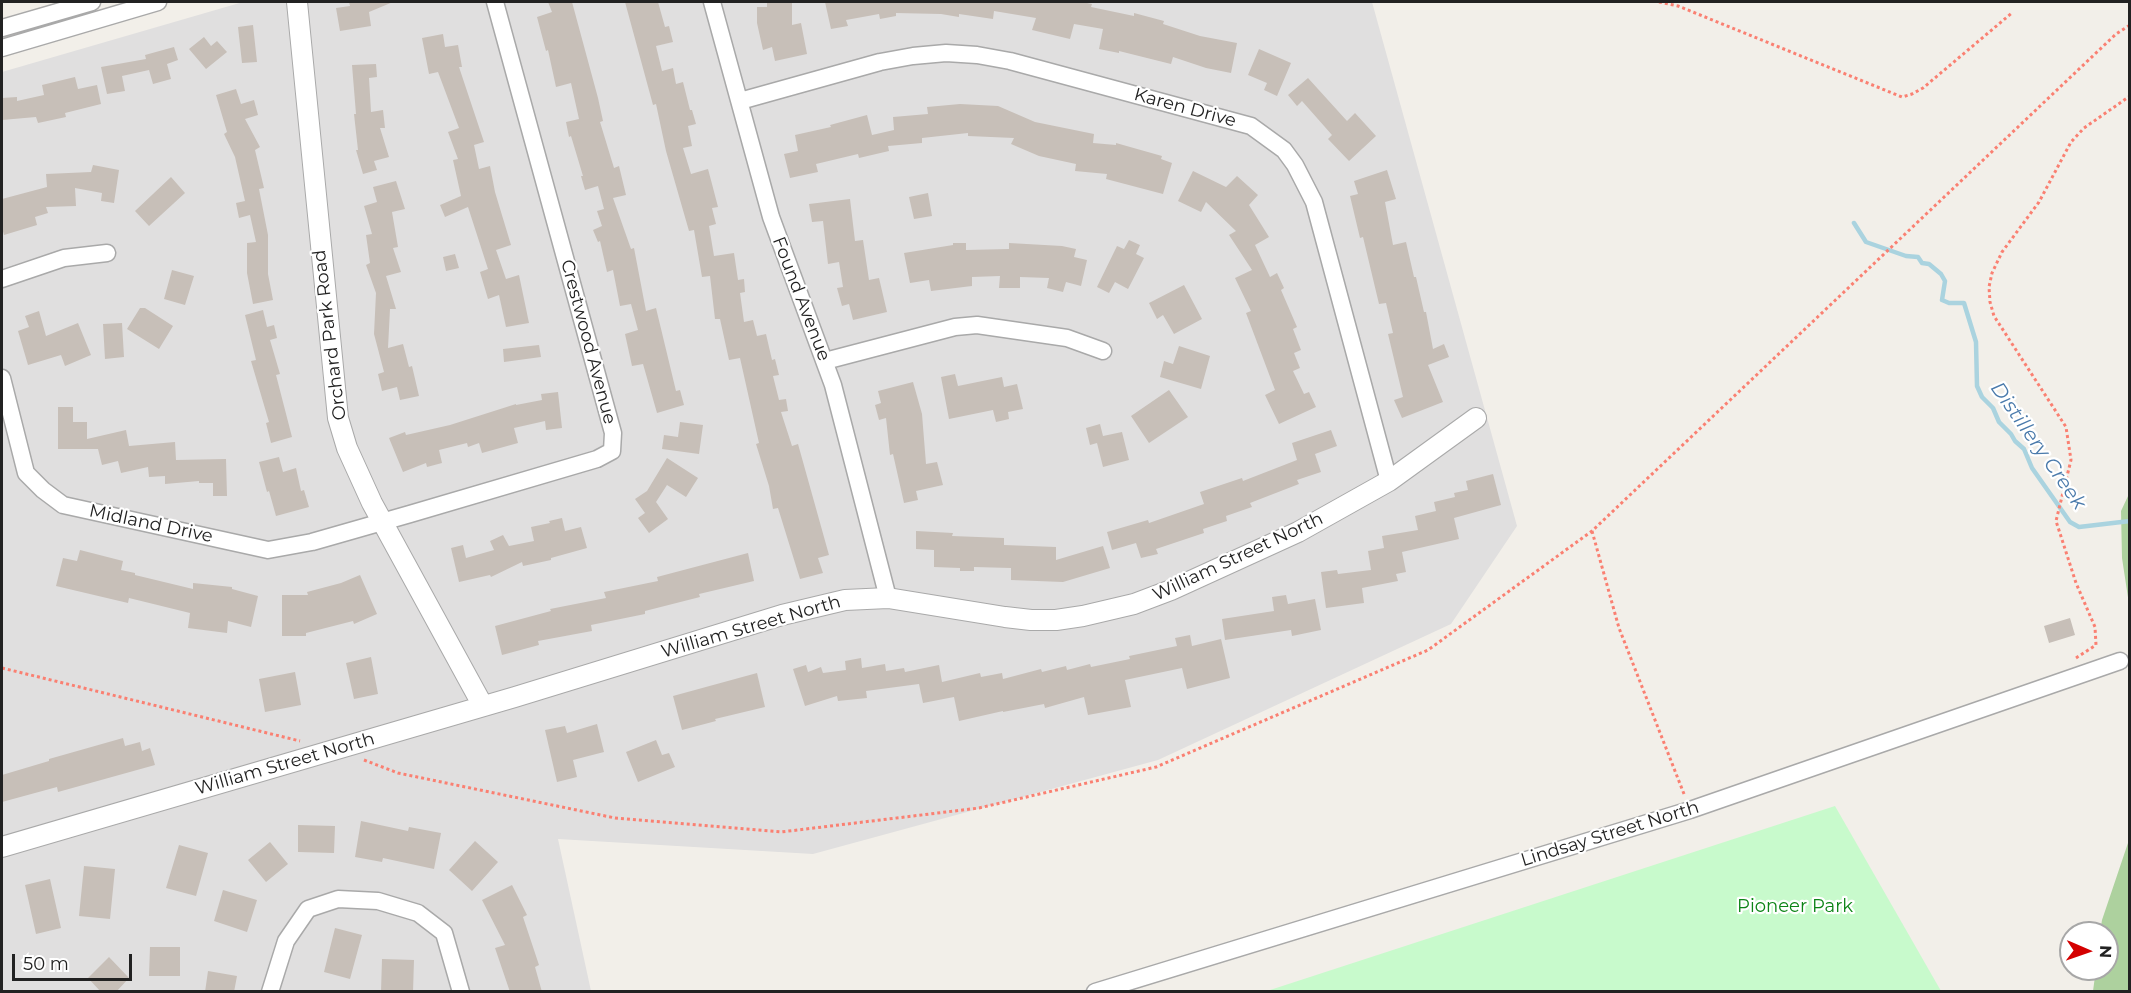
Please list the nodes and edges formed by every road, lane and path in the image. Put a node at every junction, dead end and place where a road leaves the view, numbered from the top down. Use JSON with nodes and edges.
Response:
{"nodes":[{"id":1,"x":92,"y":2,"type":"edge"},
{"id":2,"x":158,"y":2,"type":"edge"},
{"id":3,"x":297,"y":2,"type":"edge"},
{"id":4,"x":495,"y":2,"type":"edge"},
{"id":5,"x":712,"y":2,"type":"edge"},
{"id":6,"x":1659,"y":2,"type":"edge"},
{"id":7,"x":103,"y":10,"type":"edge"},
{"id":8,"x":2013,"y":12,"type":"dead end"},
{"id":9,"x":2,"y":28,"type":"edge"},
{"id":10,"x":2,"y":48,"type":"edge"},
{"id":11,"x":2130,"y":96,"type":"edge"},
{"id":12,"x":740,"y":101,"type":"junction"},
{"id":13,"x":107,"y":253,"type":"dead end"},
{"id":14,"x":2,"y":279,"type":"edge"},
{"id":15,"x":1103,"y":351,"type":"dead end"},
{"id":16,"x":825,"y":361,"type":"junction"},
{"id":17,"x":2,"y":378,"type":"edge"},
{"id":18,"x":1476,"y":418,"type":"dead end"},
{"id":19,"x":1389,"y":481,"type":"junction"},
{"id":20,"x":382,"y":521,"type":"junction"},
{"id":21,"x":1592,"y":531,"type":"dead end"},
{"id":22,"x":888,"y":598,"type":"junction"},
{"id":23,"x":2120,"y":661,"type":"dead end"},
{"id":24,"x":2077,"y":677,"type":"junction"},
{"id":25,"x":483,"y":706,"type":"junction"},
{"id":26,"x":1690,"y":810,"type":"junction"},
{"id":27,"x":2,"y":847,"type":"edge"},
{"id":28,"x":270,"y":992,"type":"edge"},
{"id":29,"x":461,"y":992,"type":"edge"},
{"id":30,"x":1095,"y":992,"type":"edge"}],
"edges":[{"from":1,"to":9,"type":"street"},
{"from":2,"to":7,"type":"street"},
{"from":3,"to":20,"type":"street","name":"Orchard Park Road"},
{"from":4,"to":20,"type":"street","name":"Crestwood Avenue"},
{"from":5,"to":12,"type":"street","name":"Found Avenue"},
{"from":6,"to":8,"type":"path"},
{"from":7,"to":10,"type":"street"},
{"from":11,"to":24,"type":"path"},
{"from":12,"to":16,"type":"street","name":"Found Avenue"},
{"from":12,"to":19,"type":"street","name":"Karen Drive"},
{"from":13,"to":14,"type":"street"},
{"from":15,"to":16,"type":"street"},
{"from":16,"to":22,"type":"street","name":"Found Avenue"},
{"from":17,"to":20,"type":"street","name":"Midland Drive"},
{"from":18,"to":19,"type":"street","name":"William Street North"},
{"from":19,"to":22,"type":"street","name":"William Street North"},
{"from":20,"to":25,"type":"street","name":"Orchard Park Road"},
{"from":21,"to":26,"type":"path"},
{"from":22,"to":25,"type":"street","name":"William Street North"},
{"from":23,"to":24,"type":"street","name":"Lindsay Street North"},
{"from":24,"to":26,"type":"street","name":"Lindsay Street North"},
{"from":25,"to":27,"type":"street","name":"William Street North"},
{"from":26,"to":30,"type":"street","name":"Lindsay Street North"},
{"from":28,"to":29,"type":"street"}]}
